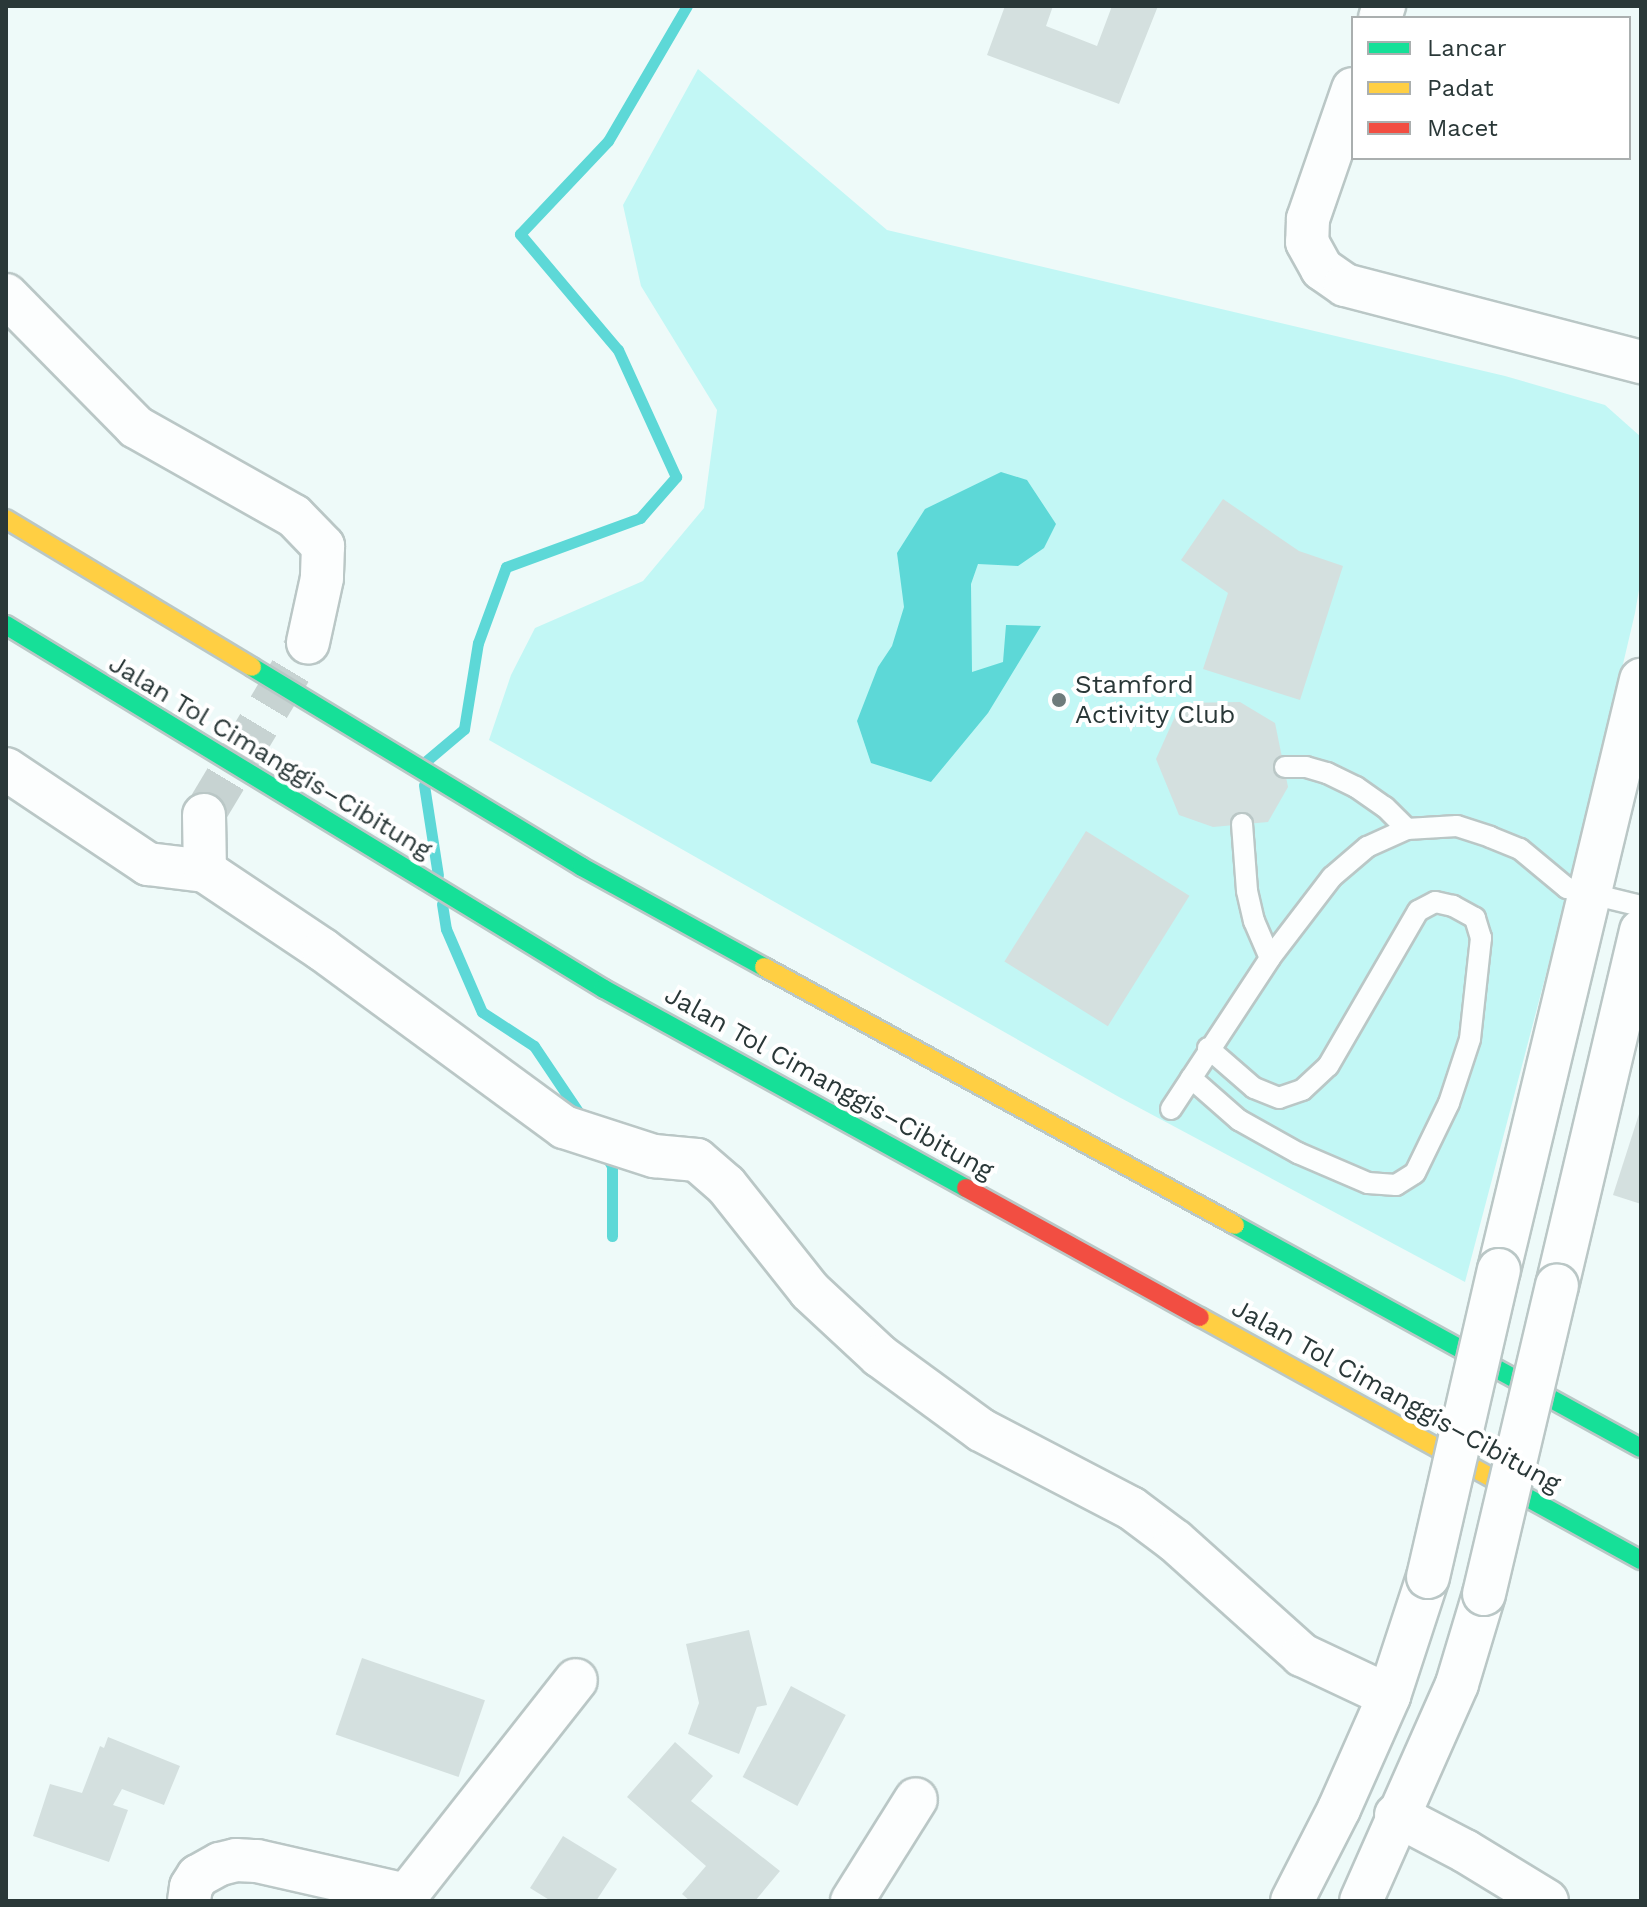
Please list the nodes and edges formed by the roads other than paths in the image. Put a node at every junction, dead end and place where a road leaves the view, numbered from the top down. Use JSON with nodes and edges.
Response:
{"nodes":[{"id":1,"x":1351,"y":95,"type":"edge"},
{"id":2,"x":6,"y":295,"type":"edge"},
{"id":3,"x":1641,"y":362,"type":"edge"},
{"id":4,"x":6,"y":519,"type":"edge"},
{"id":5,"x":6,"y":625,"type":"edge"},
{"id":6,"x":308,"y":642,"type":"tunnel mouth"},
{"id":7,"x":1641,"y":680,"type":"edge"},
{"id":8,"x":1285,"y":767,"type":"dead end"},
{"id":9,"x":6,"y":769,"type":"edge"},
{"id":10,"x":204,"y":815,"type":"tunnel mouth"},
{"id":11,"x":1242,"y":824,"type":"dead end"},
{"id":12,"x":1407,"y":829,"type":"junction"},
{"id":13,"x":205,"y":871,"type":"junction"},
{"id":14,"x":1589,"y":896,"type":"junction"},
{"id":15,"x":1641,"y":906,"type":"edge"},
{"id":16,"x":1641,"y":931,"type":"edge"},
{"id":17,"x":1270,"y":958,"type":"junction"},
{"id":18,"x":1208,"y":1048,"type":"junction"},
{"id":19,"x":1191,"y":1078,"type":"junction"},
{"id":20,"x":1171,"y":1109,"type":"dead end"},
{"id":21,"x":1641,"y":1448,"type":"edge"},
{"id":22,"x":1548,"y":1509,"type":"junction"},
{"id":23,"x":1641,"y":1560,"type":"edge"},
{"id":24,"x":1641,"y":1569,"type":"edge"},
{"id":25,"x":576,"y":1680,"type":"dead end"},
{"id":26,"x":1389,"y":1696,"type":"junction"},
{"id":27,"x":916,"y":1799,"type":"dead end"},
{"id":28,"x":1396,"y":1815,"type":"junction"},
{"id":29,"x":404,"y":1898,"type":"edge"},
{"id":30,"x":189,"y":1901,"type":"edge"},
{"id":31,"x":852,"y":1901,"type":"edge"},
{"id":32,"x":1292,"y":1901,"type":"edge"},
{"id":33,"x":1361,"y":1901,"type":"edge"},
{"id":34,"x":1547,"y":1901,"type":"edge"}],
"edges":[{"from":1,"to":3,"type":"street"},
{"from":2,"to":6,"type":"street"},
{"from":4,"to":21,"type":"highway"},
{"from":5,"to":22,"type":"highway","name":"Jalan Tol Cimanggis–Cibitung"},
{"from":7,"to":14,"type":"street"},
{"from":8,"to":12,"type":"lane"},
{"from":9,"to":13,"type":"street"},
{"from":10,"to":13,"type":"street"},
{"from":11,"to":17,"type":"lane"},
{"from":12,"to":14,"type":"lane"},
{"from":12,"to":17,"type":"lane"},
{"from":13,"to":26,"type":"street"},
{"from":14,"to":15,"type":"lane"},
{"from":14,"to":26,"type":"street","bridge":true},
{"from":16,"to":28,"type":"street","bridge":true},
{"from":17,"to":18,"type":"lane"},
{"from":18,"to":19,"type":"lane"},
{"from":18,"to":19,"type":"lane"},
{"from":19,"to":20,"type":"lane"},
{"from":22,"to":23,"type":"highway","name":"Jalan Tol Cimanggis–Cibitung"},
{"from":22,"to":24,"type":"highway"},
{"from":25,"to":29,"type":"street"},
{"from":26,"to":32,"type":"street"},
{"from":27,"to":31,"type":"street"},
{"from":28,"to":33,"type":"street"},
{"from":28,"to":34,"type":"street"},
{"from":29,"to":30,"type":"street"}]}
